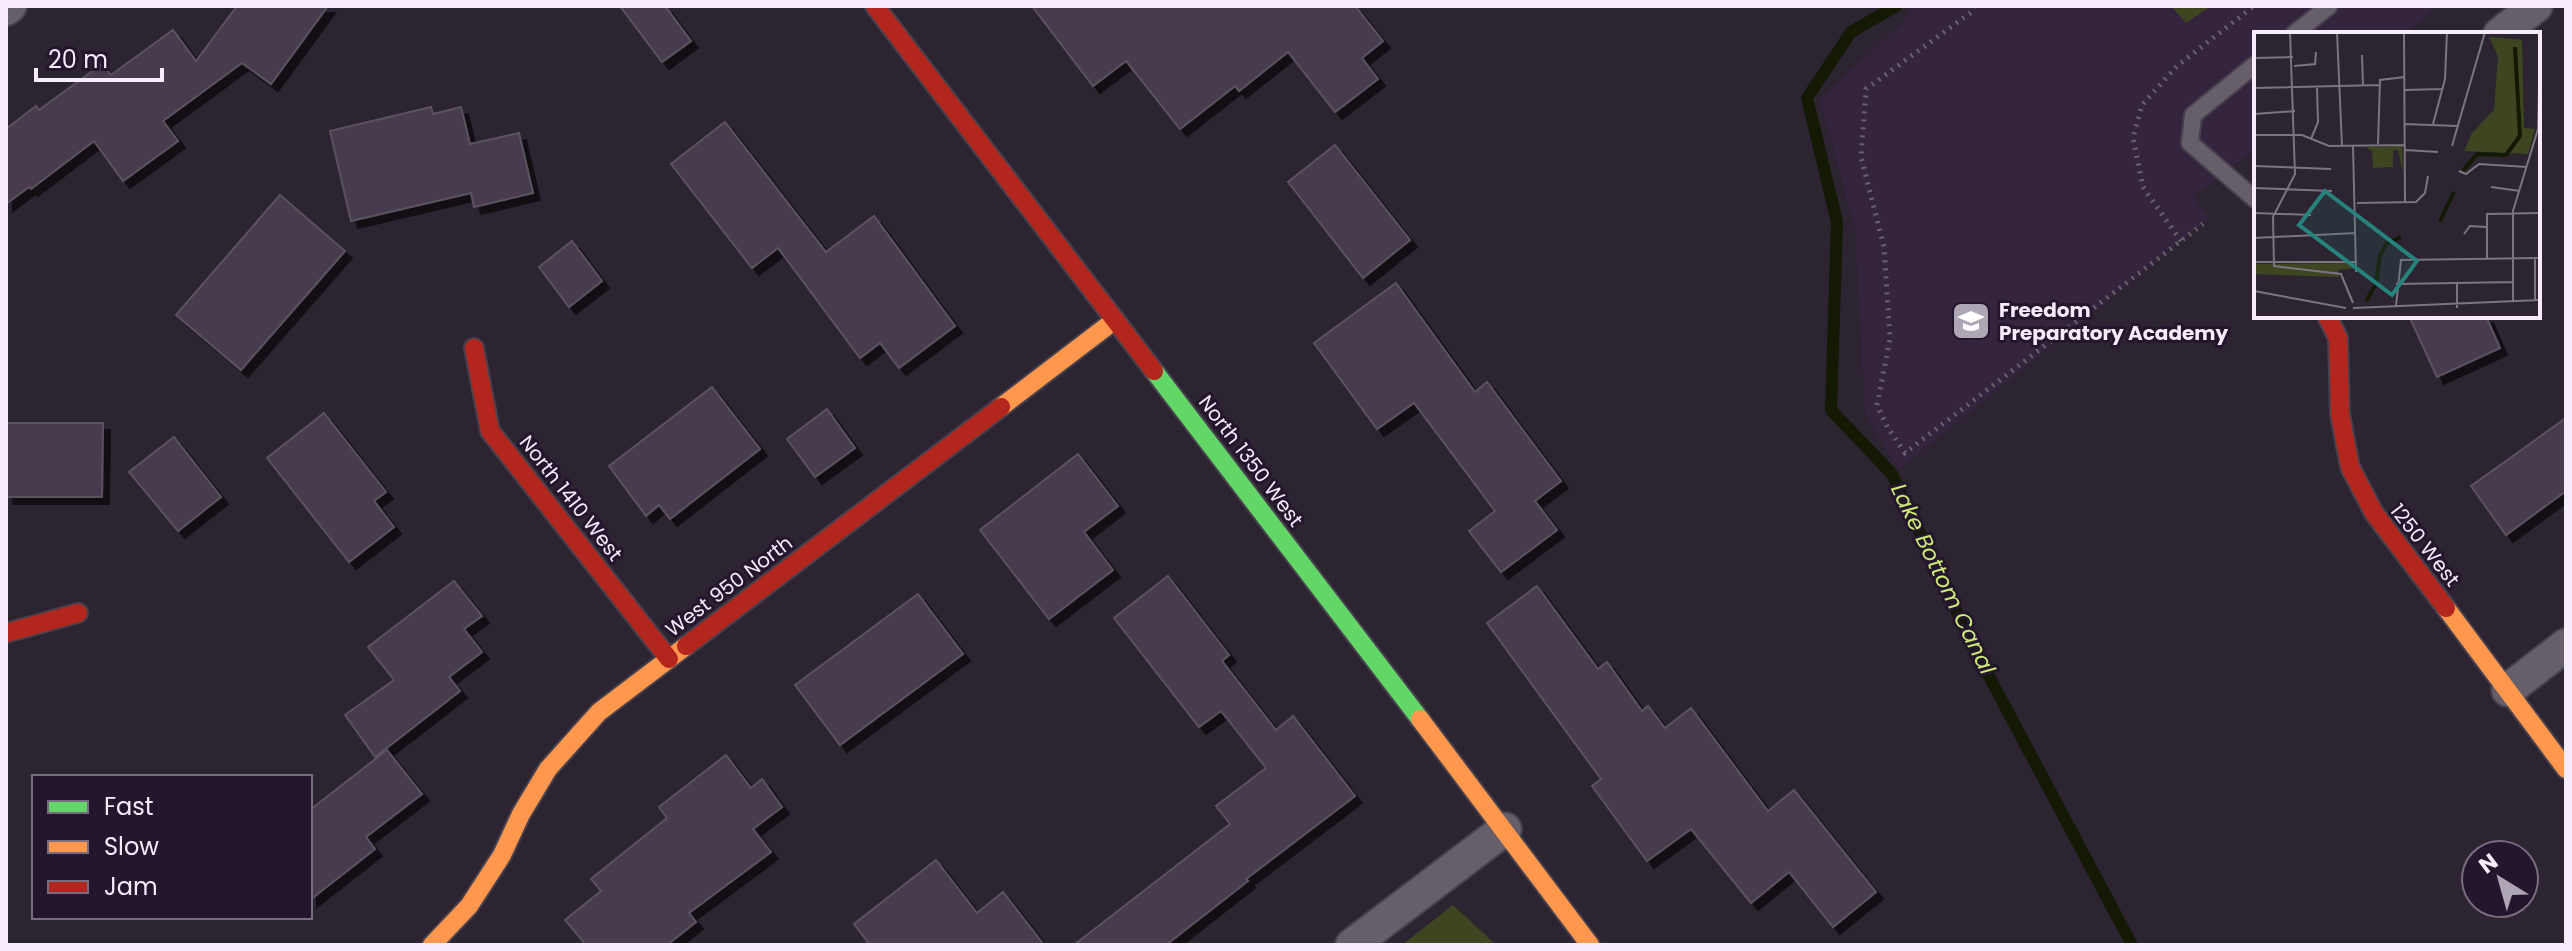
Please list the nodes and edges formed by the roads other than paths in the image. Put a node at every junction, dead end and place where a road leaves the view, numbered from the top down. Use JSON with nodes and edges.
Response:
{"nodes":[{"id":1,"x":875,"y":6,"type":"edge"},
{"id":2,"x":2329,"y":6,"type":"edge"},
{"id":3,"x":2536,"y":6,"type":"edge"},
{"id":4,"x":2296,"y":32,"type":"edge"},
{"id":5,"x":2503,"y":32,"type":"edge"},
{"id":6,"x":2254,"y":66,"type":"edge"},
{"id":7,"x":2254,"y":198,"type":"edge"},
{"id":8,"x":2328,"y":318,"type":"edge"},
{"id":9,"x":1115,"y":320,"type":"junction"},
{"id":10,"x":474,"y":348,"type":"dead end"},
{"id":11,"x":78,"y":613,"type":"dead end"},
{"id":12,"x":6,"y":633,"type":"edge"},
{"id":13,"x":2566,"y":645,"type":"edge"},
{"id":14,"x":669,"y":659,"type":"junction"},
{"id":15,"x":2508,"y":690,"type":"junction"},
{"id":16,"x":2566,"y":769,"type":"edge"},
{"id":17,"x":1505,"y":829,"type":"junction"},
{"id":18,"x":432,"y":945,"type":"edge"},
{"id":19,"x":1352,"y":945,"type":"edge"},
{"id":20,"x":1590,"y":945,"type":"edge"}],
"edges":[{"from":1,"to":9,"type":"street","name":"North 1350 West"},
{"from":2,"to":4,"type":"lane"},
{"from":3,"to":5,"type":"street"},
{"from":6,"to":7,"type":"lane"},
{"from":8,"to":15,"type":"street","name":"1250 West"},
{"from":9,"to":14,"type":"street","name":"West 950 North"},
{"from":9,"to":17,"type":"street","name":"North 1350 West"},
{"from":10,"to":14,"type":"street","name":"North 1410 West"},
{"from":11,"to":12,"type":"street"},
{"from":13,"to":15,"type":"street"},
{"from":14,"to":18,"type":"street","name":"West 950 North"},
{"from":15,"to":16,"type":"street","name":"1250 West"},
{"from":17,"to":19,"type":"street"},
{"from":17,"to":20,"type":"street","name":"North 1350 West"}]}
